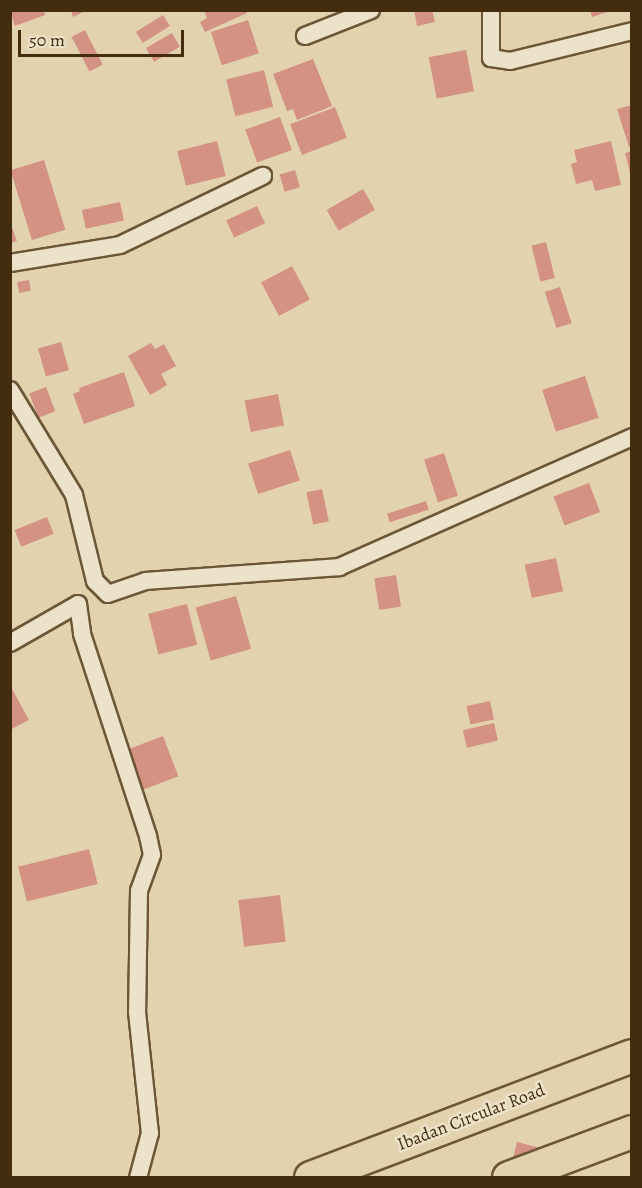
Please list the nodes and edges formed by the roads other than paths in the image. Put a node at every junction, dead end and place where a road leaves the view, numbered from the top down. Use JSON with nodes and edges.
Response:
{"nodes":[{"id":1,"x":371,"y":10,"type":"edge"},
{"id":2,"x":491,"y":10,"type":"edge"},
{"id":3,"x":632,"y":31,"type":"edge"},
{"id":4,"x":305,"y":36,"type":"dead end"},
{"id":5,"x":263,"y":176,"type":"dead end"},
{"id":6,"x":10,"y":263,"type":"edge"},
{"id":7,"x":10,"y":390,"type":"edge"},
{"id":8,"x":632,"y":437,"type":"edge"},
{"id":9,"x":95,"y":581,"type":"junction"},
{"id":10,"x":78,"y":604,"type":"junction"},
{"id":11,"x":10,"y":643,"type":"edge"},
{"id":12,"x":632,"y":1056,"type":"edge"},
{"id":13,"x":632,"y":1132,"type":"edge"},
{"id":14,"x":138,"y":1178,"type":"edge"},
{"id":15,"x":311,"y":1178,"type":"edge"},
{"id":16,"x":509,"y":1178,"type":"edge"}],
"edges":[{"from":1,"to":4,"type":"street"},
{"from":2,"to":3,"type":"street"},
{"from":5,"to":6,"type":"street"},
{"from":7,"to":9,"type":"street"},
{"from":8,"to":9,"type":"street"},
{"from":9,"to":10,"type":"street"},
{"from":10,"to":11,"type":"street"},
{"from":10,"to":14,"type":"street"},
{"from":12,"to":15,"type":"highway","name":"Ibadan Circular Road"},
{"from":13,"to":16,"type":"highway"}]}
